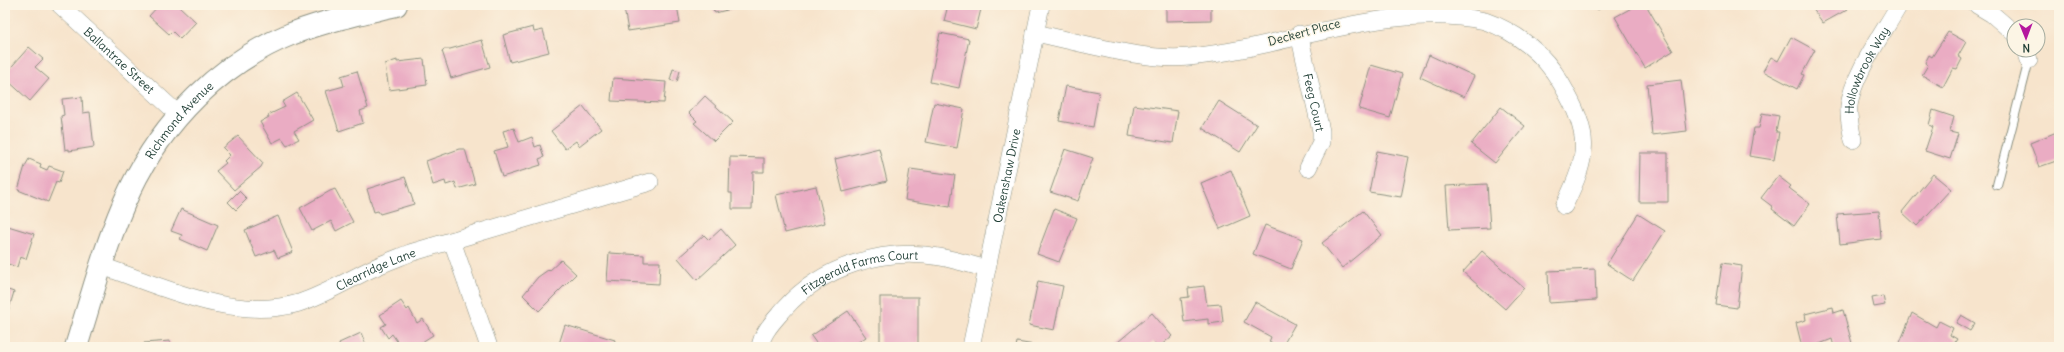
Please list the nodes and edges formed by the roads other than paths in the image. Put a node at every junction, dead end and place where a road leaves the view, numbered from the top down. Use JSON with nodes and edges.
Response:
{"nodes":[{"id":1,"x":60,"y":5,"type":"edge"},
{"id":2,"x":396,"y":5,"type":"edge"},
{"id":3,"x":1041,"y":5,"type":"edge"},
{"id":4,"x":1899,"y":5,"type":"edge"},
{"id":5,"x":1977,"y":5,"type":"edge"},
{"id":6,"x":2006,"y":26,"type":"edge"},
{"id":7,"x":1035,"y":33,"type":"junction"},
{"id":8,"x":1299,"y":34,"type":"junction"},
{"id":9,"x":2026,"y":58,"type":"edge"},
{"id":10,"x":179,"y":115,"type":"junction"},
{"id":11,"x":1853,"y":140,"type":"dead end"},
{"id":12,"x":1308,"y":168,"type":"dead end"},
{"id":13,"x":650,"y":182,"type":"dead end"},
{"id":14,"x":1997,"y":185,"type":"dead end"},
{"id":15,"x":1564,"y":206,"type":"dead end"},
{"id":16,"x":452,"y":241,"type":"junction"},
{"id":17,"x":102,"y":266,"type":"junction"},
{"id":18,"x":987,"y":269,"type":"junction"},
{"id":19,"x":76,"y":347,"type":"edge"},
{"id":20,"x":489,"y":347,"type":"edge"},
{"id":21,"x":760,"y":347,"type":"edge"},
{"id":22,"x":971,"y":347,"type":"edge"}],
"edges":[{"from":1,"to":10,"type":"street","name":"Ballantrae Street"},
{"from":2,"to":10,"type":"street","name":"Richmond Avenue"},
{"from":3,"to":7,"type":"street","name":"Oakenshaw Drive"},
{"from":4,"to":11,"type":"street","name":"Hollowbrook Way"},
{"from":5,"to":6,"type":"street"},
{"from":7,"to":8,"type":"street","name":"Deckert Place"},
{"from":7,"to":18,"type":"street","name":"Oakenshaw Drive"},
{"from":8,"to":12,"type":"street","name":"Feeg Court"},
{"from":8,"to":15,"type":"street","name":"Deckert Place"},
{"from":9,"to":14,"type":"lane"},
{"from":10,"to":17,"type":"street","name":"Richmond Avenue"},
{"from":13,"to":16,"type":"street","name":"Clearridge Lane"},
{"from":16,"to":17,"type":"street","name":"Clearridge Lane"},
{"from":16,"to":20,"type":"street"},
{"from":17,"to":19,"type":"street","name":"Richmond Avenue"},
{"from":18,"to":21,"type":"street","name":"Fitzgerald Farms Court"},
{"from":18,"to":22,"type":"street","name":"Oakenshaw Drive"}]}
